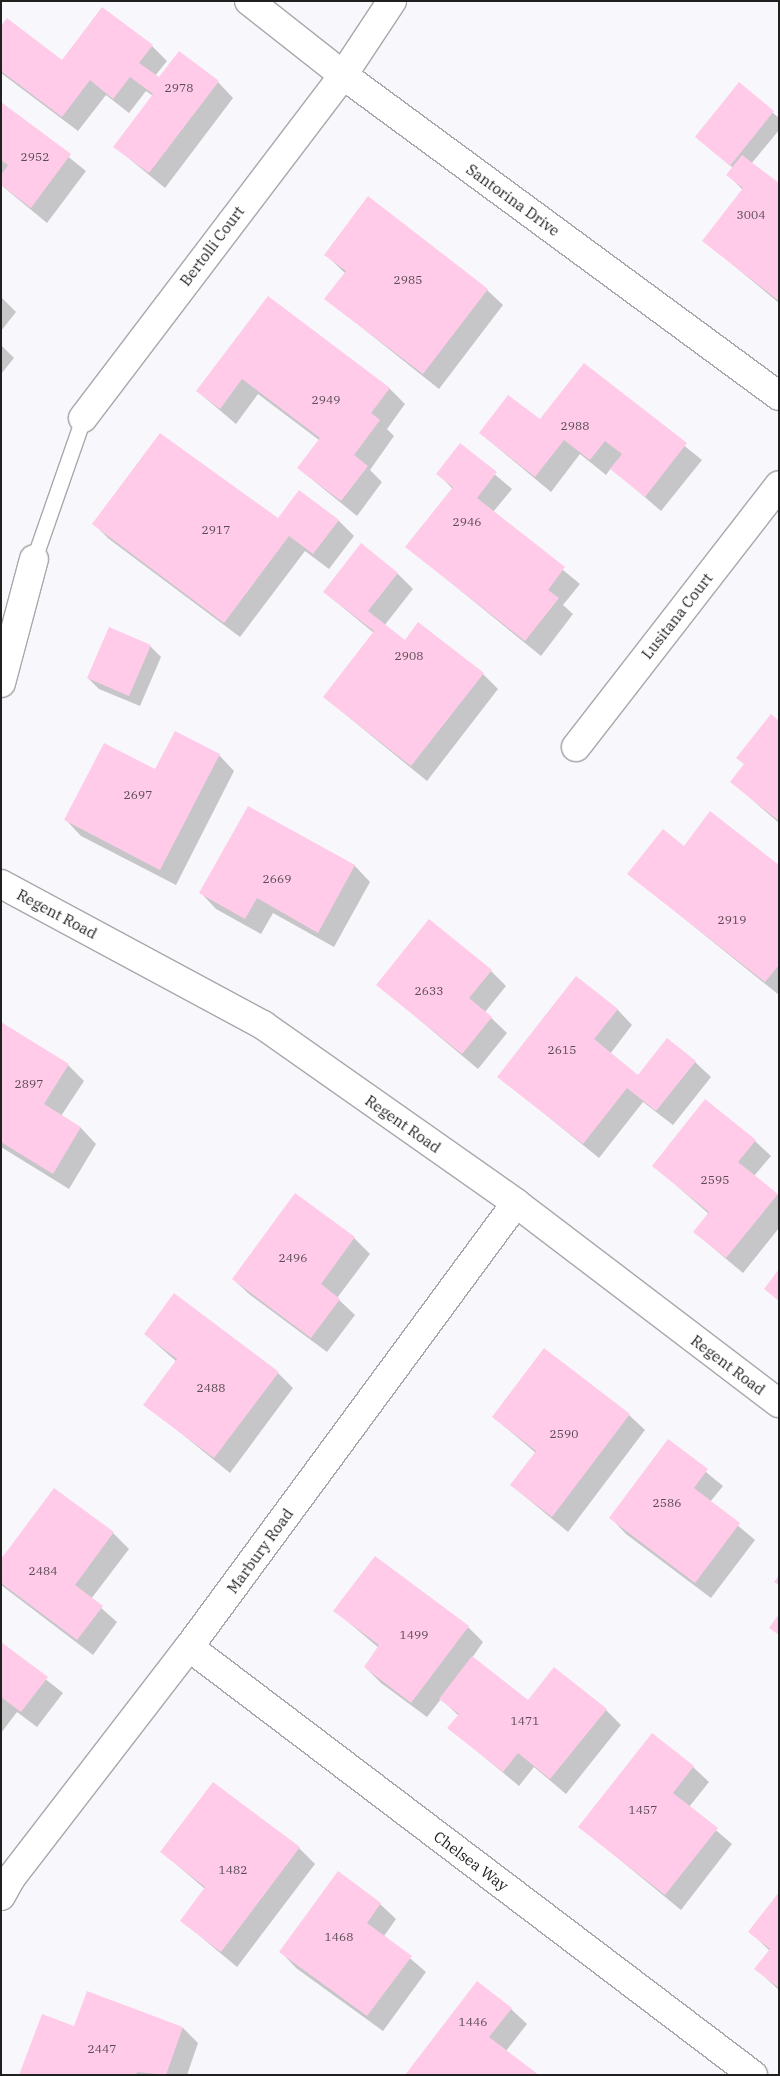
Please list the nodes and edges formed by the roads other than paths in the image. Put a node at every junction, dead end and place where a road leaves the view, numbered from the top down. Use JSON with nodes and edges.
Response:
{"nodes":[{"id":1,"x":249,"y":1,"type":"edge"},
{"id":2,"x":392,"y":1,"type":"edge"},
{"id":3,"x":343,"y":75,"type":"junction"},
{"id":4,"x":779,"y":396,"type":"edge"},
{"id":5,"x":83,"y":418,"type":"joint"},
{"id":6,"x":779,"y":485,"type":"edge"},
{"id":7,"x":34,"y":559,"type":"joint"},
{"id":8,"x":1,"y":683,"type":"edge"},
{"id":9,"x":576,"y":747,"type":"dead end"},
{"id":10,"x":1,"y":884,"type":"edge"},
{"id":11,"x":516,"y":1203,"type":"junction"},
{"id":12,"x":779,"y":1403,"type":"edge"},
{"id":13,"x":189,"y":1647,"type":"junction"},
{"id":14,"x":1,"y":1896,"type":"edge"},
{"id":15,"x":753,"y":2075,"type":"edge"}],
"edges":[{"from":1,"to":3,"type":"street","name":"Santorina Drive"},
{"from":2,"to":3,"type":"street","name":"Bertolli Court"},
{"from":3,"to":4,"type":"street","name":"Santorina Drive"},
{"from":3,"to":5,"type":"street","name":"Bertolli Court"},
{"from":5,"to":7,"type":"lane"},
{"from":6,"to":9,"type":"street","name":"Lusitana Court"},
{"from":7,"to":8,"type":"street"},
{"from":10,"to":11,"type":"street","name":"Regent Road"},
{"from":11,"to":12,"type":"street","name":"Regent Road"},
{"from":11,"to":13,"type":"street","name":"Marbury Road"},
{"from":13,"to":14,"type":"street","name":"Marbury Road"},
{"from":13,"to":15,"type":"street","name":"Chelsea Way"}]}
